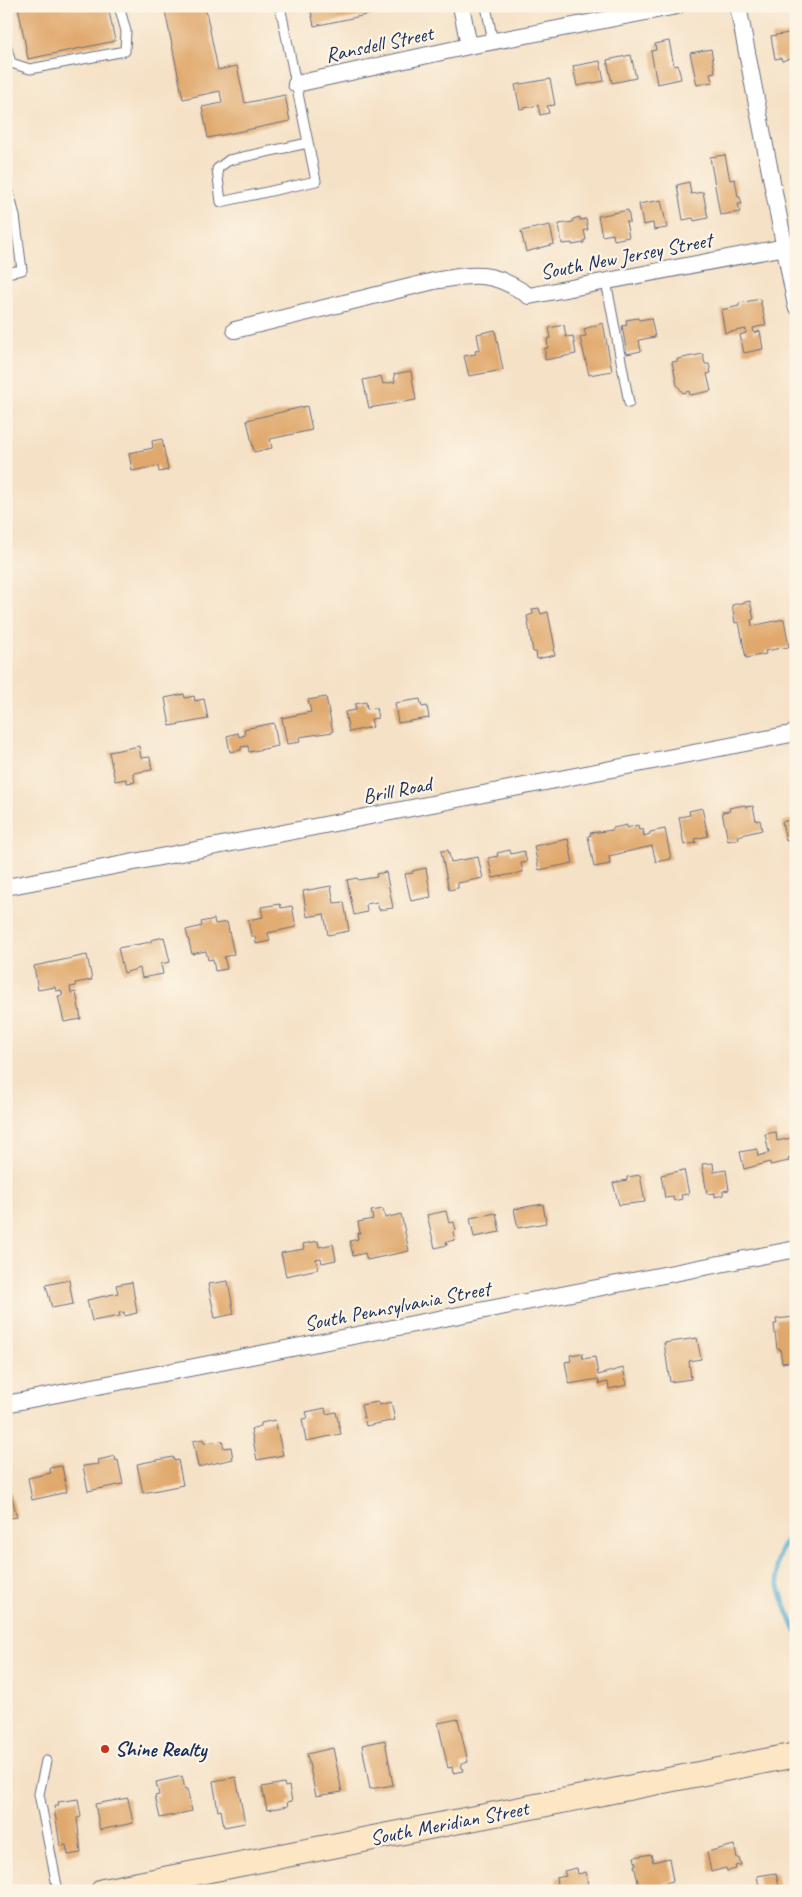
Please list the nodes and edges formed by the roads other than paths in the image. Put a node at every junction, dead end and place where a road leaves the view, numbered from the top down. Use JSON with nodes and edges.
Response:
{"nodes":[{"id":1,"x":120,"y":6,"type":"edge"},
{"id":2,"x":280,"y":6,"type":"edge"},
{"id":3,"x":461,"y":6,"type":"edge"},
{"id":4,"x":486,"y":6,"type":"edge"},
{"id":5,"x":677,"y":6,"type":"edge"},
{"id":6,"x":738,"y":6,"type":"edge"},
{"id":7,"x":493,"y":42,"type":"junction"},
{"id":8,"x":6,"y":45,"type":"edge"},
{"id":9,"x":469,"y":46,"type":"junction"},
{"id":10,"x":296,"y":84,"type":"junction"},
{"id":11,"x":308,"y":143,"type":"junction"},
{"id":12,"x":6,"y":181,"type":"edge"},
{"id":13,"x":790,"y":246,"type":"edge"},
{"id":14,"x":6,"y":273,"type":"edge"},
{"id":15,"x":606,"y":281,"type":"junction"},
{"id":16,"x":796,"y":306,"type":"edge"},
{"id":17,"x":235,"y":330,"type":"dead end"},
{"id":18,"x":629,"y":403,"type":"dead end"},
{"id":19,"x":796,"y":733,"type":"edge"},
{"id":20,"x":6,"y":887,"type":"edge"},
{"id":21,"x":796,"y":1250,"type":"edge"},
{"id":22,"x":6,"y":1404,"type":"edge"},
{"id":23,"x":796,"y":1755,"type":"edge"},
{"id":24,"x":46,"y":1761,"type":"dead end"},
{"id":25,"x":58,"y":1891,"type":"edge"},
{"id":26,"x":103,"y":1891,"type":"edge"}],
"edges":[{"from":1,"to":8,"type":"lane"},
{"from":2,"to":10,"type":"lane"},
{"from":3,"to":9,"type":"street"},
{"from":4,"to":7,"type":"lane"},
{"from":5,"to":7,"type":"street","name":"Ransdell Street"},
{"from":6,"to":13,"type":"street"},
{"from":7,"to":9,"type":"street","name":"Ransdell Street"},
{"from":9,"to":10,"type":"street","name":"Ransdell Street"},
{"from":10,"to":11,"type":"lane"},
{"from":11,"to":11,"type":"lane"},
{"from":12,"to":14,"type":"lane"},
{"from":13,"to":15,"type":"street","name":"South New Jersey Street"},
{"from":13,"to":16,"type":"street"},
{"from":15,"to":17,"type":"street","name":"South New Jersey Street"},
{"from":15,"to":18,"type":"lane"},
{"from":19,"to":20,"type":"street","name":"Brill Road"},
{"from":21,"to":22,"type":"street","name":"South Pennsylvania Street"},
{"from":23,"to":26,"type":"main road","name":"South Meridian Street"},
{"from":24,"to":25,"type":"lane"}]}
